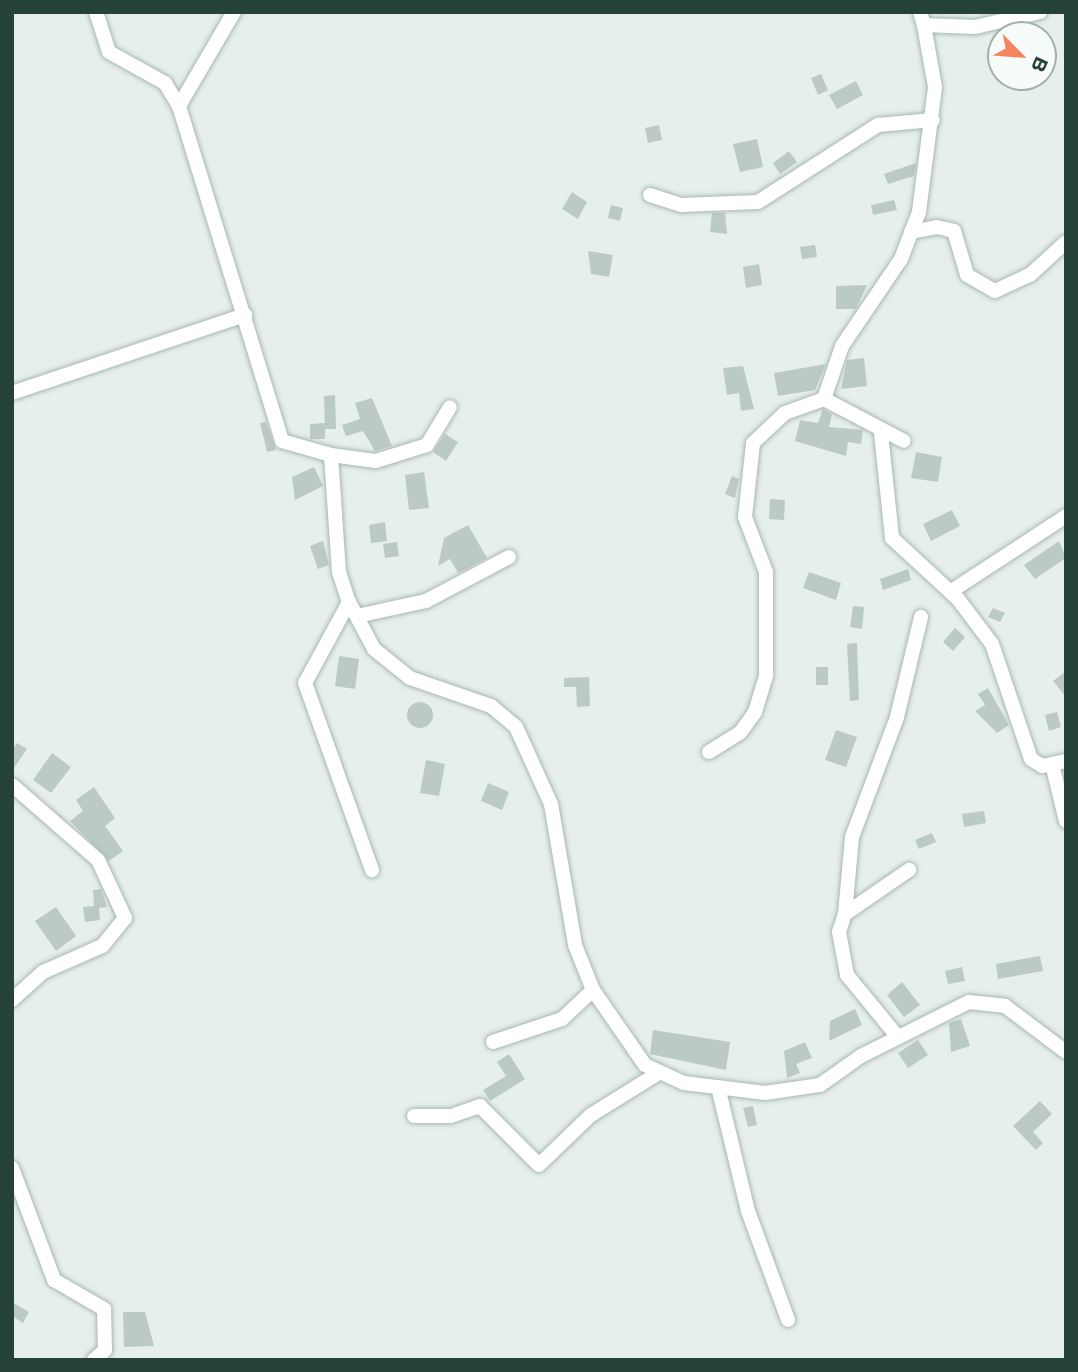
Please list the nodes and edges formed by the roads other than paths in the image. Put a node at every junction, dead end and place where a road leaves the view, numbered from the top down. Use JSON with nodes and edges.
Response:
{"nodes":[{"id":1,"x":96,"y":12,"type":"edge"},
{"id":2,"x":234,"y":12,"type":"edge"},
{"id":3,"x":1040,"y":12,"type":"edge"},
{"id":4,"x":922,"y":19,"type":"edge"},
{"id":5,"x":179,"y":106,"type":"junction"},
{"id":6,"x":933,"y":120,"type":"junction"},
{"id":7,"x":650,"y":194,"type":"dead end"},
{"id":8,"x":911,"y":232,"type":"junction"},
{"id":9,"x":1066,"y":242,"type":"edge"},
{"id":10,"x":245,"y":315,"type":"junction"},
{"id":11,"x":12,"y":393,"type":"edge"},
{"id":12,"x":824,"y":399,"type":"junction"},
{"id":13,"x":450,"y":407,"type":"dead end"},
{"id":14,"x":881,"y":433,"type":"junction"},
{"id":15,"x":904,"y":441,"type":"dead end"},
{"id":16,"x":331,"y":455,"type":"junction"},
{"id":17,"x":1066,"y":516,"type":"edge"},
{"id":18,"x":509,"y":557,"type":"dead end"},
{"id":19,"x":950,"y":592,"type":"junction"},
{"id":20,"x":349,"y":602,"type":"junction"},
{"id":21,"x":357,"y":616,"type":"junction"},
{"id":22,"x":920,"y":617,"type":"dead end"},
{"id":23,"x":709,"y":752,"type":"dead end"},
{"id":24,"x":1059,"y":762,"type":"edge"},
{"id":25,"x":12,"y":785,"type":"edge"},
{"id":26,"x":1066,"y":821,"type":"edge"},
{"id":27,"x":372,"y":870,"type":"dead end"},
{"id":28,"x":909,"y":870,"type":"dead end"},
{"id":29,"x":845,"y":914,"type":"junction"},
{"id":30,"x":593,"y":990,"type":"junction"},
{"id":31,"x":12,"y":1000,"type":"edge"},
{"id":32,"x":897,"y":1036,"type":"junction"},
{"id":33,"x":493,"y":1042,"type":"dead end"},
{"id":34,"x":1066,"y":1052,"type":"edge"},
{"id":35,"x":660,"y":1072,"type":"junction"},
{"id":36,"x":718,"y":1087,"type":"junction"},
{"id":37,"x":414,"y":1116,"type":"dead end"},
{"id":38,"x":12,"y":1168,"type":"edge"},
{"id":39,"x":788,"y":1320,"type":"dead end"},
{"id":40,"x":94,"y":1360,"type":"edge"}],
"edges":[{"from":1,"to":5,"type":"street"},
{"from":2,"to":5,"type":"street"},
{"from":3,"to":4,"type":"street"},
{"from":4,"to":6,"type":"street"},
{"from":5,"to":10,"type":"street"},
{"from":6,"to":7,"type":"street"},
{"from":6,"to":8,"type":"street"},
{"from":8,"to":9,"type":"street"},
{"from":8,"to":12,"type":"street"},
{"from":10,"to":11,"type":"street"},
{"from":10,"to":16,"type":"street"},
{"from":12,"to":14,"type":"street"},
{"from":12,"to":23,"type":"street"},
{"from":13,"to":16,"type":"street"},
{"from":14,"to":15,"type":"street"},
{"from":14,"to":19,"type":"street"},
{"from":16,"to":20,"type":"street"},
{"from":17,"to":19,"type":"street"},
{"from":18,"to":21,"type":"street"},
{"from":19,"to":24,"type":"street"},
{"from":20,"to":21,"type":"street"},
{"from":20,"to":27,"type":"street"},
{"from":21,"to":30,"type":"street"},
{"from":22,"to":29,"type":"street"},
{"from":24,"to":26,"type":"street"},
{"from":25,"to":31,"type":"street"},
{"from":28,"to":29,"type":"street"},
{"from":29,"to":32,"type":"street"},
{"from":30,"to":33,"type":"street"},
{"from":30,"to":35,"type":"street"},
{"from":32,"to":34,"type":"street"},
{"from":32,"to":36,"type":"street"},
{"from":35,"to":36,"type":"street"},
{"from":35,"to":37,"type":"street"},
{"from":36,"to":39,"type":"street"},
{"from":38,"to":40,"type":"street"}]}
